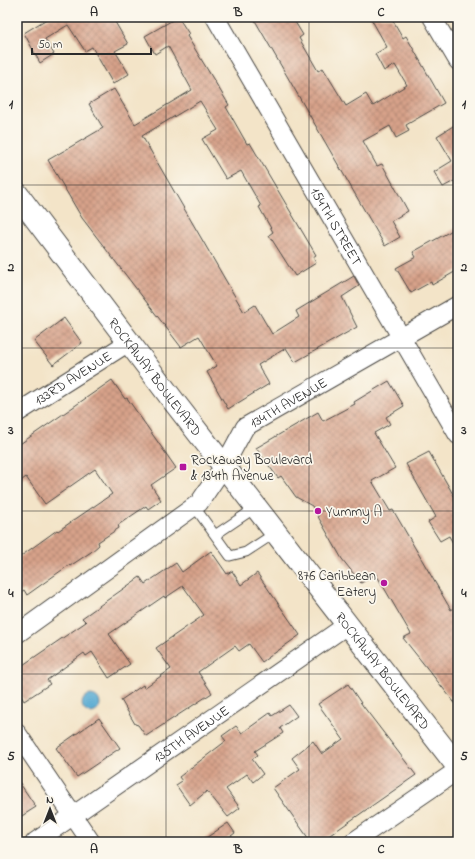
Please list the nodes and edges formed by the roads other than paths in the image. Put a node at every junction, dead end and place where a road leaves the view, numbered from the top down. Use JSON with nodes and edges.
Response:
{"nodes":[{"id":1,"x":215,"y":17,"type":"edge"},
{"id":2,"x":432,"y":17,"type":"edge"},
{"id":3,"x":458,"y":61,"type":"edge"},
{"id":4,"x":17,"y":194,"type":"edge"},
{"id":5,"x":458,"y":305,"type":"edge"},
{"id":6,"x":402,"y":338,"type":"junction"},
{"id":7,"x":129,"y":342,"type":"junction"},
{"id":8,"x":17,"y":413,"type":"edge"},
{"id":9,"x":458,"y":435,"type":"edge"},
{"id":10,"x":224,"y":466,"type":"junction"},
{"id":11,"x":194,"y":506,"type":"junction"},
{"id":12,"x":255,"y":508,"type":"junction"},
{"id":13,"x":275,"y":533,"type":"junction"},
{"id":14,"x":215,"y":535,"type":"junction"},
{"id":15,"x":347,"y":625,"type":"junction"},
{"id":16,"x":17,"y":634,"type":"edge"},
{"id":17,"x":17,"y":733,"type":"edge"},
{"id":18,"x":458,"y":768,"type":"edge"},
{"id":19,"x":73,"y":816,"type":"junction"},
{"id":20,"x":35,"y":842,"type":"edge"},
{"id":21,"x":91,"y":842,"type":"edge"},
{"id":22,"x":353,"y":842,"type":"edge"}],
"edges":[{"from":1,"to":6,"type":"street","name":"154TH STREET"},
{"from":2,"to":3,"type":"street"},
{"from":4,"to":7,"type":"main road","name":"ROCKAWAY BOULEVARD"},
{"from":5,"to":6,"type":"street","name":"134TH AVENUE"},
{"from":6,"to":9,"type":"street","name":"154TH STREET"},
{"from":6,"to":10,"type":"street","name":"134TH AVENUE"},
{"from":7,"to":8,"type":"street","name":"133RD AVENUE"},
{"from":7,"to":10,"type":"main road","name":"ROCKAWAY BOULEVARD"},
{"from":10,"to":11,"type":"street","name":"134TH AVENUE"},
{"from":10,"to":12,"type":"main road","name":"ROCKAWAY BOULEVARD"},
{"from":11,"to":14,"type":"lane"},
{"from":11,"to":16,"type":"street","name":"134TH AVENUE"},
{"from":12,"to":13,"type":"main road","name":"ROCKAWAY BOULEVARD"},
{"from":12,"to":14,"type":"lane"},
{"from":13,"to":14,"type":"lane"},
{"from":13,"to":15,"type":"main road","name":"ROCKAWAY BOULEVARD"},
{"from":15,"to":18,"type":"main road","name":"ROCKAWAY BOULEVARD"},
{"from":15,"to":19,"type":"street","name":"135TH AVENUE"},
{"from":17,"to":19,"type":"street"},
{"from":18,"to":22,"type":"street"},
{"from":19,"to":20,"type":"street","name":"135TH AVENUE"},
{"from":19,"to":21,"type":"street"}]}
